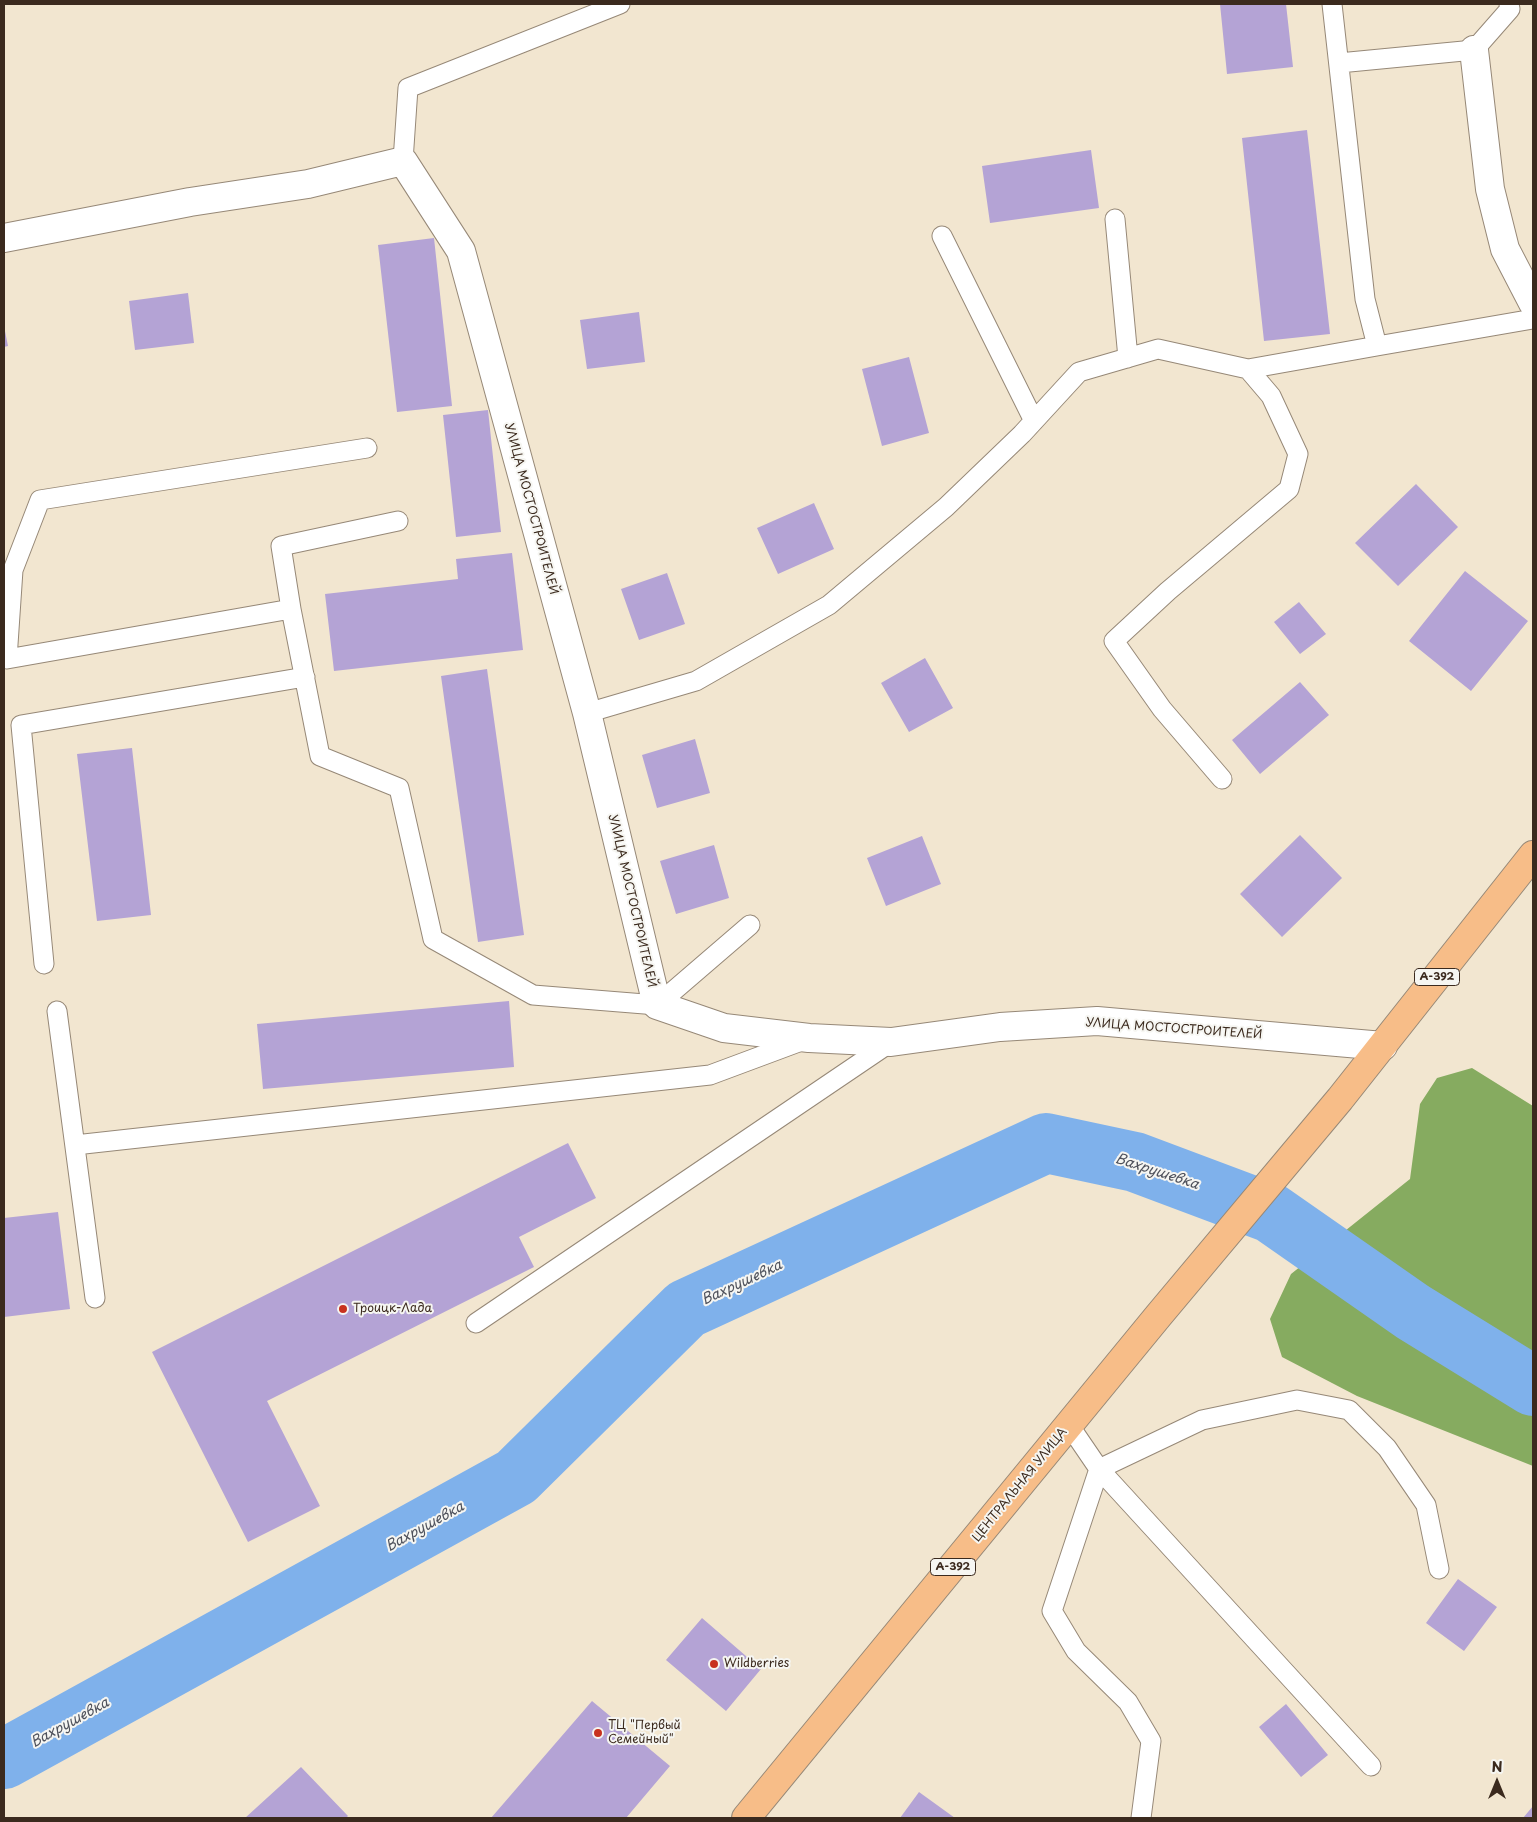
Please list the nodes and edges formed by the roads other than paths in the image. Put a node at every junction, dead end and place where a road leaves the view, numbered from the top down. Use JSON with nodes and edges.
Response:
{"nodes":[{"id":1,"x":620,"y":4,"type":"edge"},
{"id":2,"x":1332,"y":4,"type":"edge"},
{"id":3,"x":1510,"y":4,"type":"edge"},
{"id":4,"x":1474,"y":50,"type":"junction"},
{"id":5,"x":1338,"y":63,"type":"junction"},
{"id":6,"x":403,"y":161,"type":"junction"},
{"id":7,"x":1115,"y":219,"type":"dead end"},
{"id":8,"x":942,"y":236,"type":"dead end"},
{"id":9,"x":4,"y":238,"type":"edge"},
{"id":10,"x":1533,"y":303,"type":"edge"},
{"id":11,"x":1533,"y":319,"type":"edge"},
{"id":12,"x":1376,"y":346,"type":"junction"},
{"id":13,"x":1128,"y":358,"type":"junction"},
{"id":14,"x":1248,"y":369,"type":"junction"},
{"id":15,"x":1034,"y":421,"type":"junction"},
{"id":16,"x":367,"y":448,"type":"dead end"},
{"id":17,"x":398,"y":521,"type":"dead end"},
{"id":18,"x":291,"y":609,"type":"junction"},
{"id":19,"x":305,"y":677,"type":"junction"},
{"id":20,"x":587,"y":713,"type":"junction"},
{"id":21,"x":1222,"y":779,"type":"dead end"},
{"id":22,"x":1533,"y":855,"type":"edge"},
{"id":23,"x":750,"y":925,"type":"dead end"},
{"id":24,"x":44,"y":964,"type":"dead end"},
{"id":25,"x":657,"y":1005,"type":"junction"},
{"id":26,"x":57,"y":1011,"type":"dead end"},
{"id":27,"x":809,"y":1038,"type":"junction"},
{"id":28,"x":891,"y":1042,"type":"junction"},
{"id":29,"x":1383,"y":1046,"type":"junction"},
{"id":30,"x":75,"y":1145,"type":"junction"},
{"id":31,"x":95,"y":1298,"type":"dead end"},
{"id":32,"x":476,"y":1323,"type":"dead end"},
{"id":33,"x":1069,"y":1425,"type":"junction"},
{"id":34,"x":1099,"y":1469,"type":"junction"},
{"id":35,"x":1439,"y":1569,"type":"dead end"},
{"id":36,"x":1371,"y":1766,"type":"dead end"},
{"id":37,"x":746,"y":1818,"type":"edge"},
{"id":38,"x":1141,"y":1818,"type":"edge"}],
"edges":[{"from":1,"to":6,"type":"lane"},
{"from":2,"to":5,"type":"lane"},
{"from":3,"to":4,"type":"lane"},
{"from":4,"to":5,"type":"lane"},
{"from":4,"to":10,"type":"street"},
{"from":5,"to":12,"type":"lane"},
{"from":6,"to":9,"type":"street"},
{"from":6,"to":20,"type":"street","name":"УЛИЦА МОСТОСТРОИТЕЛЕЙ"},
{"from":7,"to":13,"type":"lane"},
{"from":8,"to":15,"type":"lane"},
{"from":11,"to":12,"type":"lane"},
{"from":12,"to":14,"type":"lane"},
{"from":13,"to":14,"type":"lane"},
{"from":13,"to":15,"type":"lane"},
{"from":14,"to":21,"type":"lane"},
{"from":15,"to":20,"type":"lane"},
{"from":16,"to":18,"type":"lane"},
{"from":17,"to":18,"type":"lane"},
{"from":18,"to":19,"type":"lane"},
{"from":19,"to":24,"type":"lane"},
{"from":19,"to":25,"type":"lane"},
{"from":20,"to":25,"type":"street","name":"УЛИЦА МОСТОСТРОИТЕЛЕЙ"},
{"from":22,"to":29,"type":"highway","number":"А-392"},
{"from":23,"to":25,"type":"lane"},
{"from":25,"to":27,"type":"street","name":"УЛИЦА МОСТОСТРОИТЕЛЕЙ"},
{"from":26,"to":30,"type":"lane"},
{"from":27,"to":28,"type":"street","name":"УЛИЦА МОСТОСТРОИТЕЛЕЙ"},
{"from":27,"to":30,"type":"lane"},
{"from":28,"to":29,"type":"street","name":"УЛИЦА МОСТОСТРОИТЕЛЕЙ"},
{"from":28,"to":32,"type":"lane"},
{"from":29,"to":33,"type":"highway","name":"ЦЕНТРАЛЬНАЯ УЛИЦА","number":"А-392"},
{"from":30,"to":31,"type":"lane"},
{"from":33,"to":34,"type":"lane"},
{"from":33,"to":37,"type":"highway","name":"ЦЕНТРАЛЬНАЯ УЛИЦА","number":"А-392"},
{"from":34,"to":35,"type":"lane"},
{"from":34,"to":36,"type":"lane"},
{"from":34,"to":38,"type":"lane"}]}
